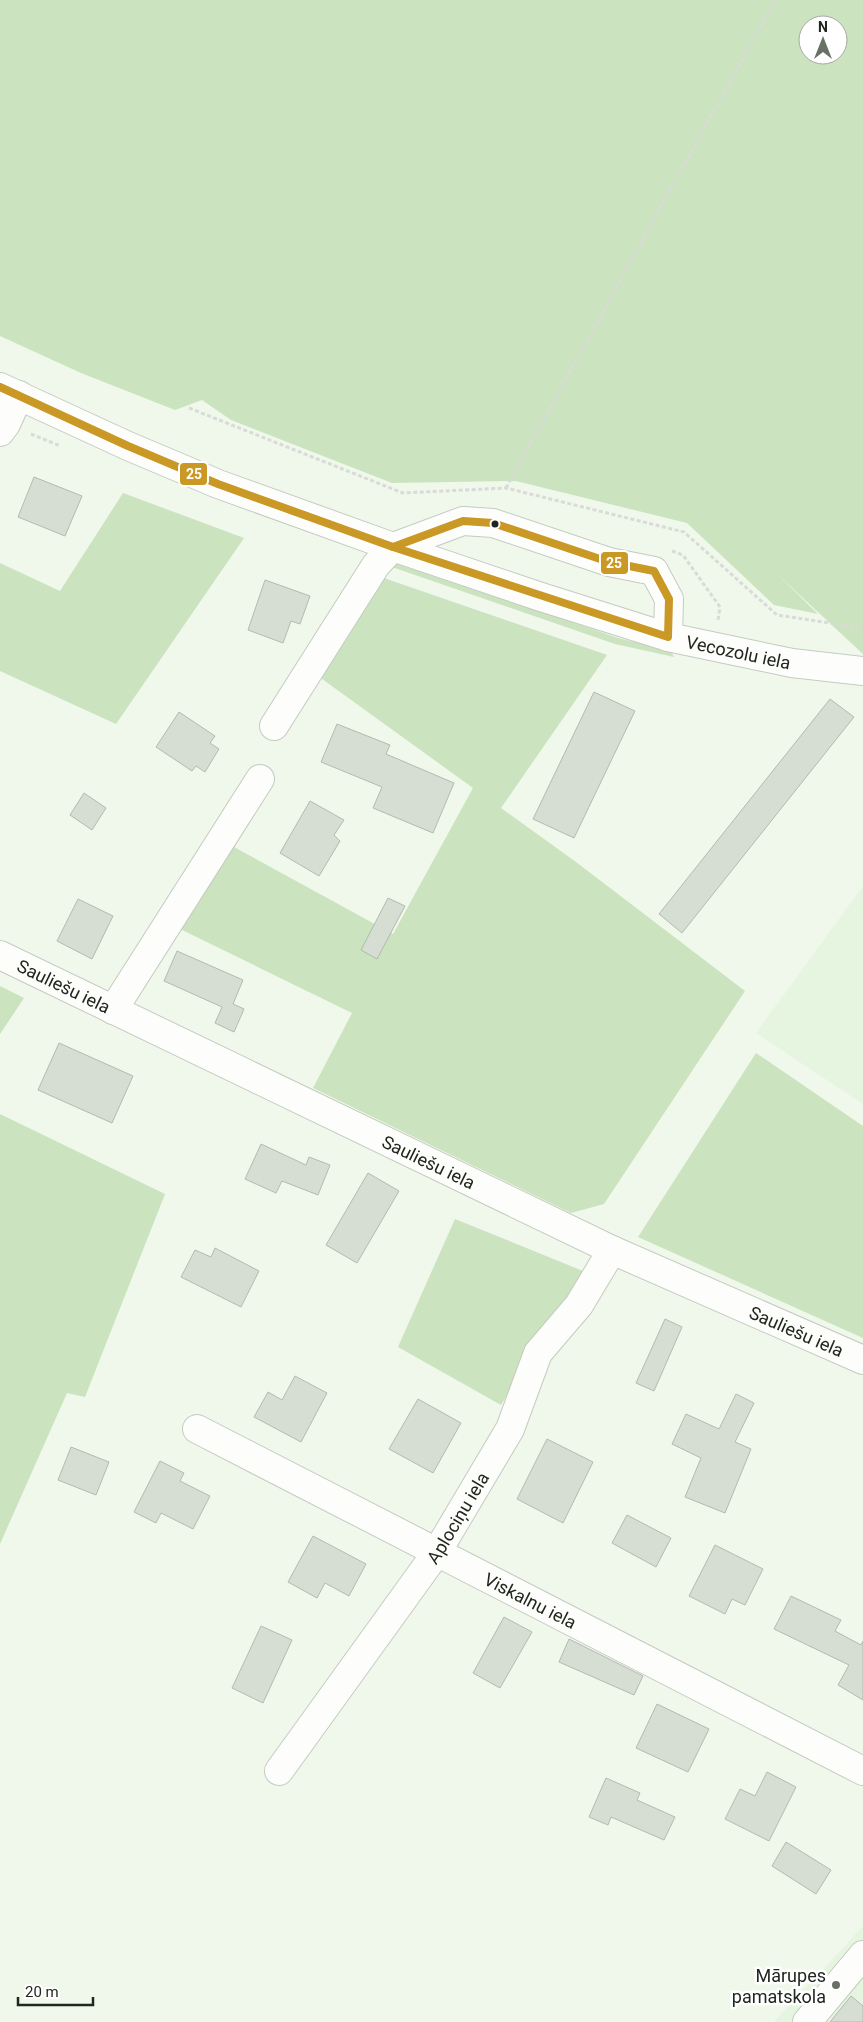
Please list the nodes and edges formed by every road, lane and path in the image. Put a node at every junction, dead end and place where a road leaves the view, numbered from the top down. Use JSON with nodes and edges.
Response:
{"nodes":[{"id":1,"x":775,"y":0,"type":"edge"},
{"id":2,"x":10,"y":391,"type":"edge"},
{"id":3,"x":0,"y":432,"type":"edge"},
{"id":4,"x":506,"y":488,"type":"dead end"},
{"id":5,"x":392,"y":547,"type":"junction"},
{"id":6,"x":668,"y":637,"type":"junction"},
{"id":7,"x":863,"y":671,"type":"edge"},
{"id":8,"x":274,"y":726,"type":"dead end"},
{"id":9,"x":260,"y":779,"type":"dead end"},
{"id":10,"x":0,"y":955,"type":"edge"},
{"id":11,"x":113,"y":1010,"type":"junction"},
{"id":12,"x":612,"y":1250,"type":"junction"},
{"id":13,"x":863,"y":1360,"type":"edge"},
{"id":14,"x":197,"y":1429,"type":"dead end"},
{"id":15,"x":437,"y":1552,"type":"junction"},
{"id":16,"x":279,"y":1771,"type":"dead end"},
{"id":17,"x":863,"y":1771,"type":"edge"},
{"id":18,"x":863,"y":1955,"type":"edge"},
{"id":19,"x":854,"y":1984,"type":"edge"},
{"id":20,"x":807,"y":2022,"type":"edge"}],
"edges":[{"from":1,"to":4,"type":"path"},
{"from":2,"to":3,"type":"street"},
{"from":2,"to":5,"type":"street","name":"Vecozolu iela"},
{"from":5,"to":6,"type":"street","name":"Vecozolu iela"},
{"from":5,"to":6,"type":"street"},
{"from":5,"to":8,"type":"street"},
{"from":6,"to":7,"type":"street","name":"Vecozolu iela"},
{"from":9,"to":11,"type":"street"},
{"from":10,"to":11,"type":"street","name":"Sauliešu iela"},
{"from":11,"to":12,"type":"street","name":"Sauliešu iela"},
{"from":12,"to":13,"type":"street","name":"Sauliešu iela"},
{"from":12,"to":15,"type":"street","name":"Aplociņu iela"},
{"from":14,"to":15,"type":"street","name":"Viskalnu iela"},
{"from":15,"to":16,"type":"street","name":"Aplociņu iela"},
{"from":15,"to":17,"type":"street","name":"Viskalnu iela"},
{"from":18,"to":19,"type":"street"},
{"from":19,"to":20,"type":"street"}]}
